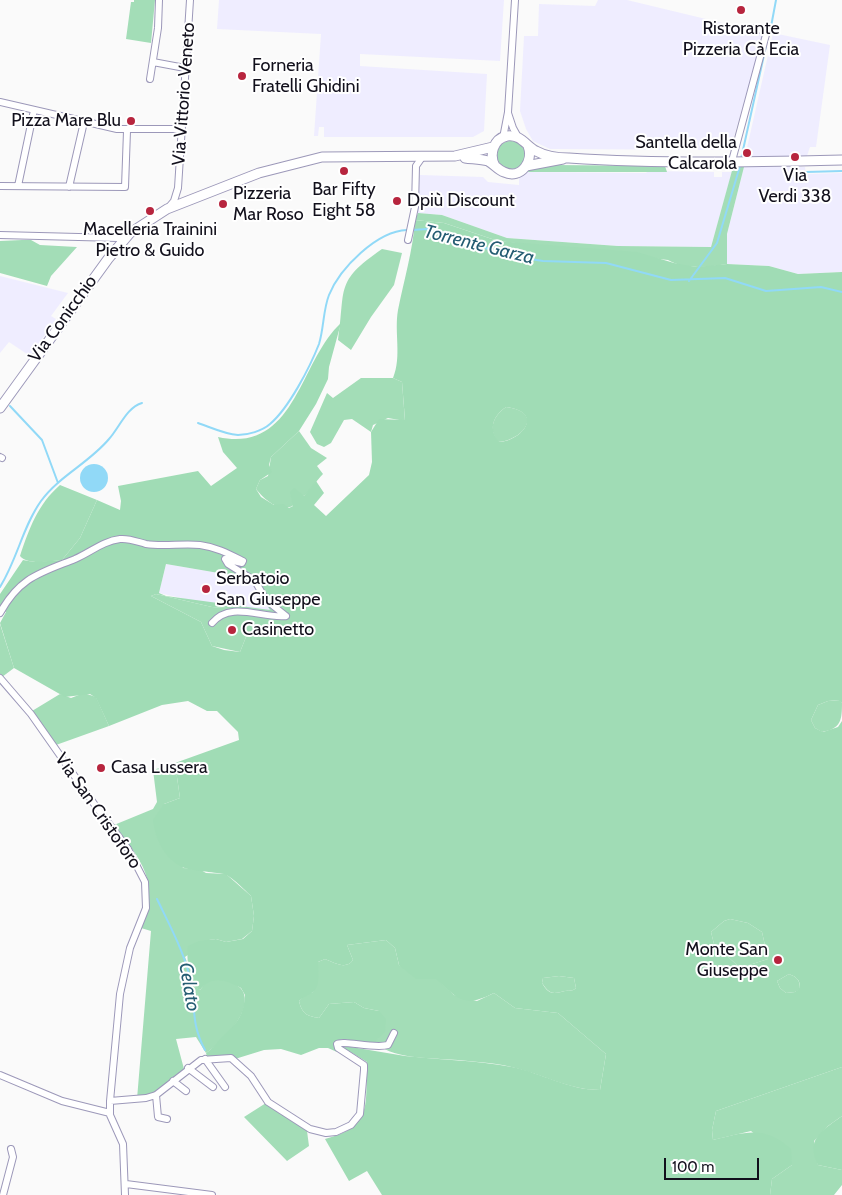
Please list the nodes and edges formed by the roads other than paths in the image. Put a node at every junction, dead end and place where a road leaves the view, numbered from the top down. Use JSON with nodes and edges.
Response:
{"nodes":[{"id":1,"x":159,"y":0,"type":"edge"},
{"id":2,"x":190,"y":0,"type":"edge"},
{"id":3,"x":515,"y":0,"type":"edge"},
{"id":4,"x":752,"y":28,"type":"dead end"},
{"id":5,"x":153,"y":62,"type":"junction"},
{"id":6,"x":185,"y":68,"type":"junction"},
{"id":7,"x":150,"y":79,"type":"dead end"},
{"id":8,"x":0,"y":102,"type":"edge"},
{"id":9,"x":34,"y":110,"type":"junction"},
{"id":10,"x":508,"y":112,"type":"junction"},
{"id":11,"x":84,"y":122,"type":"junction"},
{"id":12,"x":182,"y":129,"type":"junction"},
{"id":13,"x":127,"y":130,"type":"junction"},
{"id":14,"x":518,"y":137,"type":"junction"},
{"id":15,"x":502,"y":138,"type":"junction"},
{"id":16,"x":528,"y":146,"type":"junction"},
{"id":17,"x":494,"y":147,"type":"junction"},
{"id":18,"x":408,"y":156,"type":"junction"},
{"id":19,"x":423,"y":156,"type":"junction"},
{"id":20,"x":454,"y":156,"type":"junction"},
{"id":21,"x":567,"y":158,"type":"junction"},
{"id":22,"x":842,"y":160,"type":"edge"},
{"id":23,"x":738,"y":161,"type":"junction"},
{"id":24,"x":416,"y":166,"type":"junction"},
{"id":25,"x":495,"y":166,"type":"junction"},
{"id":26,"x":526,"y":166,"type":"junction"},
{"id":27,"x":0,"y":186,"type":"edge"},
{"id":28,"x":18,"y":186,"type":"junction"},
{"id":29,"x":69,"y":187,"type":"junction"},
{"id":30,"x":178,"y":188,"type":"junction"},
{"id":31,"x":184,"y":202,"type":"junction"},
{"id":32,"x":167,"y":209,"type":"junction"},
{"id":33,"x":0,"y":235,"type":"edge"},
{"id":34,"x":120,"y":240,"type":"junction"},
{"id":35,"x":408,"y":240,"type":"dead end"},
{"id":36,"x":3,"y":395,"type":"edge"},
{"id":37,"x":0,"y":408,"type":"edge"},
{"id":38,"x":0,"y":613,"type":"edge"},
{"id":39,"x":212,"y":623,"type":"dead end"},
{"id":40,"x":0,"y":678,"type":"edge"},
{"id":41,"x":394,"y":1033,"type":"dead end"},
{"id":42,"x":205,"y":1059,"type":"junction"},
{"id":43,"x":188,"y":1068,"type":"junction"},
{"id":44,"x":0,"y":1075,"type":"edge"},
{"id":45,"x":173,"y":1081,"type":"junction"},
{"id":46,"x":213,"y":1086,"type":"dead end"},
{"id":47,"x":225,"y":1087,"type":"dead end"},
{"id":48,"x":186,"y":1091,"type":"dead end"},
{"id":49,"x":156,"y":1095,"type":"junction"},
{"id":50,"x":110,"y":1101,"type":"junction"},
{"id":51,"x":110,"y":1112,"type":"junction"},
{"id":52,"x":167,"y":1119,"type":"dead end"},
{"id":53,"x":13,"y":1152,"type":"dead end"},
{"id":54,"x":126,"y":1184,"type":"junction"},
{"id":55,"x":3,"y":1195,"type":"edge"},
{"id":56,"x":125,"y":1195,"type":"edge"},
{"id":57,"x":212,"y":1195,"type":"edge"}],
"edges":[{"from":1,"to":5,"type":"street"},
{"from":2,"to":6,"type":"street","name":"Via Vittorio Veneto"},
{"from":3,"to":10,"type":"street"},
{"from":4,"to":23,"type":"street"},
{"from":5,"to":6,"type":"street"},
{"from":5,"to":7,"type":"street"},
{"from":6,"to":12,"type":"street","name":"Via Vittorio Veneto"},
{"from":8,"to":9,"type":"street"},
{"from":9,"to":11,"type":"street"},
{"from":9,"to":28,"type":"street"},
{"from":10,"to":14,"type":"street"},
{"from":10,"to":15,"type":"street"},
{"from":11,"to":13,"type":"street"},
{"from":11,"to":29,"type":"street"},
{"from":12,"to":13,"type":"street"},
{"from":12,"to":30,"type":"street","name":"Via Vittorio Veneto"},
{"from":13,"to":29,"type":"street"},
{"from":14,"to":15,"type":"main road"},
{"from":14,"to":16,"type":"main road"},
{"from":15,"to":17,"type":"main road"},
{"from":16,"to":21,"type":"main road"},
{"from":16,"to":26,"type":"main road"},
{"from":17,"to":20,"type":"main road"},
{"from":17,"to":25,"type":"main road"},
{"from":18,"to":19,"type":"main road","name":"Via Conicchio"},
{"from":18,"to":24,"type":"street"},
{"from":18,"to":31,"type":"main road","name":"Via Conicchio"},
{"from":19,"to":20,"type":"main road","name":"Via Conicchio"},
{"from":19,"to":24,"type":"street"},
{"from":20,"to":25,"type":"main road"},
{"from":21,"to":23,"type":"main road"},
{"from":21,"to":26,"type":"main road"},
{"from":22,"to":23,"type":"main road"},
{"from":24,"to":35,"type":"street"},
{"from":25,"to":26,"type":"main road"},
{"from":27,"to":28,"type":"street"},
{"from":28,"to":29,"type":"street"},
{"from":30,"to":31,"type":"street","name":"Via Vittorio Veneto"},
{"from":30,"to":32,"type":"street","name":"Via Vittorio Veneto"},
{"from":31,"to":32,"type":"main road","name":"Via Conicchio"},
{"from":32,"to":34,"type":"main road","name":"Via Conicchio"},
{"from":33,"to":34,"type":"street"},
{"from":34,"to":36,"type":"main road","name":"Via Conicchio"},
{"from":36,"to":37,"type":"main road","name":"Via Conicchio"},
{"from":38,"to":39,"type":"street"},
{"from":40,"to":50,"type":"street","name":"Via San Cristoforo"},
{"from":41,"to":42,"type":"street"},
{"from":42,"to":43,"type":"street"},
{"from":42,"to":47,"type":"street"},
{"from":43,"to":45,"type":"street"},
{"from":43,"to":46,"type":"street"},
{"from":44,"to":51,"type":"street"},
{"from":45,"to":48,"type":"street"},
{"from":45,"to":49,"type":"street"},
{"from":49,"to":50,"type":"street"},
{"from":49,"to":52,"type":"street"},
{"from":50,"to":51,"type":"street","name":"Via San Cristoforo"},
{"from":51,"to":54,"type":"street","name":"Via San Cristoforo"},
{"from":53,"to":55,"type":"street"},
{"from":54,"to":56,"type":"street","name":"Via San Cristoforo"},
{"from":54,"to":57,"type":"street"}]}
